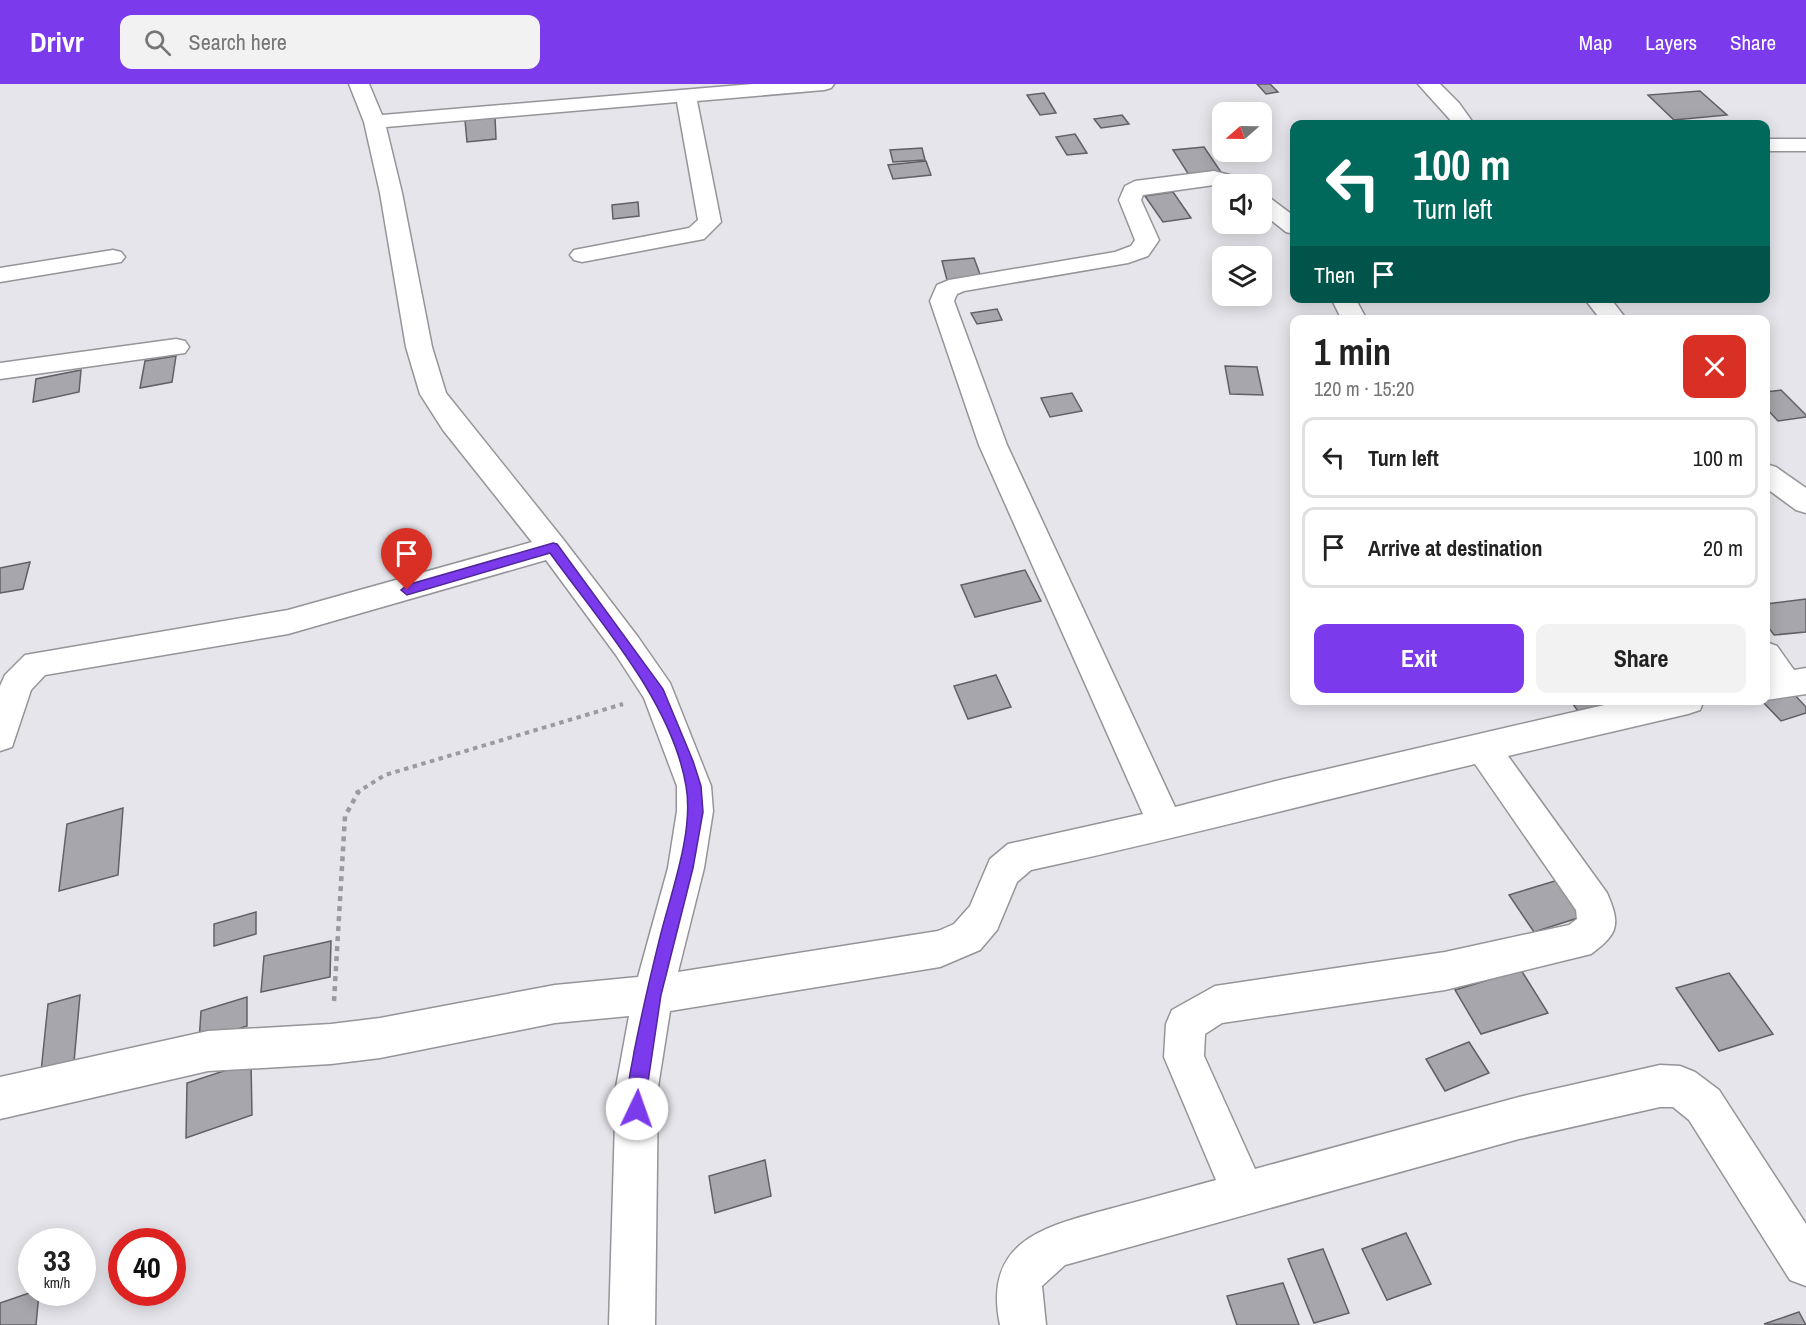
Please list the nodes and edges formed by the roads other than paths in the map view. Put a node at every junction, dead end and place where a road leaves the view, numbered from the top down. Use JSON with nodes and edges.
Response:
{"nodes":[{"id":1,"x":358,"y":84,"type":"edge"},
{"id":2,"x":824,"y":84,"type":"edge"},
{"id":3,"x":1428,"y":84,"type":"edge"},
{"id":4,"x":686,"y":96,"type":"junction"},
{"id":5,"x":1461,"y":120,"type":"edge"},
{"id":6,"x":374,"y":122,"type":"junction"},
{"id":7,"x":1770,"y":145,"type":"edge"},
{"id":8,"x":1806,"y":145,"type":"edge"},
{"id":9,"x":1212,"y":178,"type":"edge"},
{"id":10,"x":1272,"y":210,"type":"edge"},
{"id":11,"x":1290,"y":224,"type":"edge"},
{"id":12,"x":582,"y":255,"type":"dead end"},
{"id":13,"x":113,"y":257,"type":"dead end"},
{"id":14,"x":0,"y":275,"type":"edge"},
{"id":15,"x":1600,"y":303,"type":"edge"},
{"id":16,"x":1611,"y":315,"type":"edge"},
{"id":17,"x":176,"y":347,"type":"dead end"},
{"id":18,"x":0,"y":371,"type":"edge"},
{"id":19,"x":1770,"y":477,"type":"edge"},
{"id":20,"x":1806,"y":503,"type":"edge"},
{"id":21,"x":553,"y":547,"type":"junction"},
{"id":22,"x":1770,"y":661,"type":"edge"},
{"id":23,"x":1786,"y":684,"type":"edge"},
{"id":24,"x":1644,"y":705,"type":"edge"},
{"id":25,"x":1627,"y":707,"type":"edge"},
{"id":26,"x":0,"y":737,"type":"edge"},
{"id":27,"x":1484,"y":750,"type":"junction"},
{"id":28,"x":1166,"y":825,"type":"junction"},
{"id":29,"x":653,"y":995,"type":"junction"},
{"id":30,"x":0,"y":1098,"type":"edge"},
{"id":31,"x":1244,"y":1194,"type":"junction"},
{"id":32,"x":1806,"y":1264,"type":"edge"},
{"id":33,"x":632,"y":1325,"type":"edge"},
{"id":34,"x":1023,"y":1325,"type":"edge"}],
"edges":[{"from":1,"to":6,"type":"street"},
{"from":2,"to":4,"type":"street"},
{"from":3,"to":5,"type":"street"},
{"from":4,"to":6,"type":"street"},
{"from":4,"to":12,"type":"street"},
{"from":6,"to":21,"type":"street"},
{"from":7,"to":8,"type":"street"},
{"from":9,"to":28,"type":"street"},
{"from":10,"to":11,"type":"street"},
{"from":13,"to":14,"type":"street"},
{"from":15,"to":16,"type":"street"},
{"from":17,"to":18,"type":"street"},
{"from":19,"to":20,"type":"street"},
{"from":21,"to":26,"type":"street"},
{"from":21,"to":29,"type":"street"},
{"from":22,"to":23,"type":"street"},
{"from":24,"to":25,"type":"street"},
{"from":25,"to":27,"type":"street"},
{"from":27,"to":28,"type":"street"},
{"from":27,"to":31,"type":"street"},
{"from":28,"to":29,"type":"street"},
{"from":29,"to":30,"type":"street"},
{"from":29,"to":33,"type":"street"},
{"from":31,"to":32,"type":"street"},
{"from":31,"to":34,"type":"street"}]}
